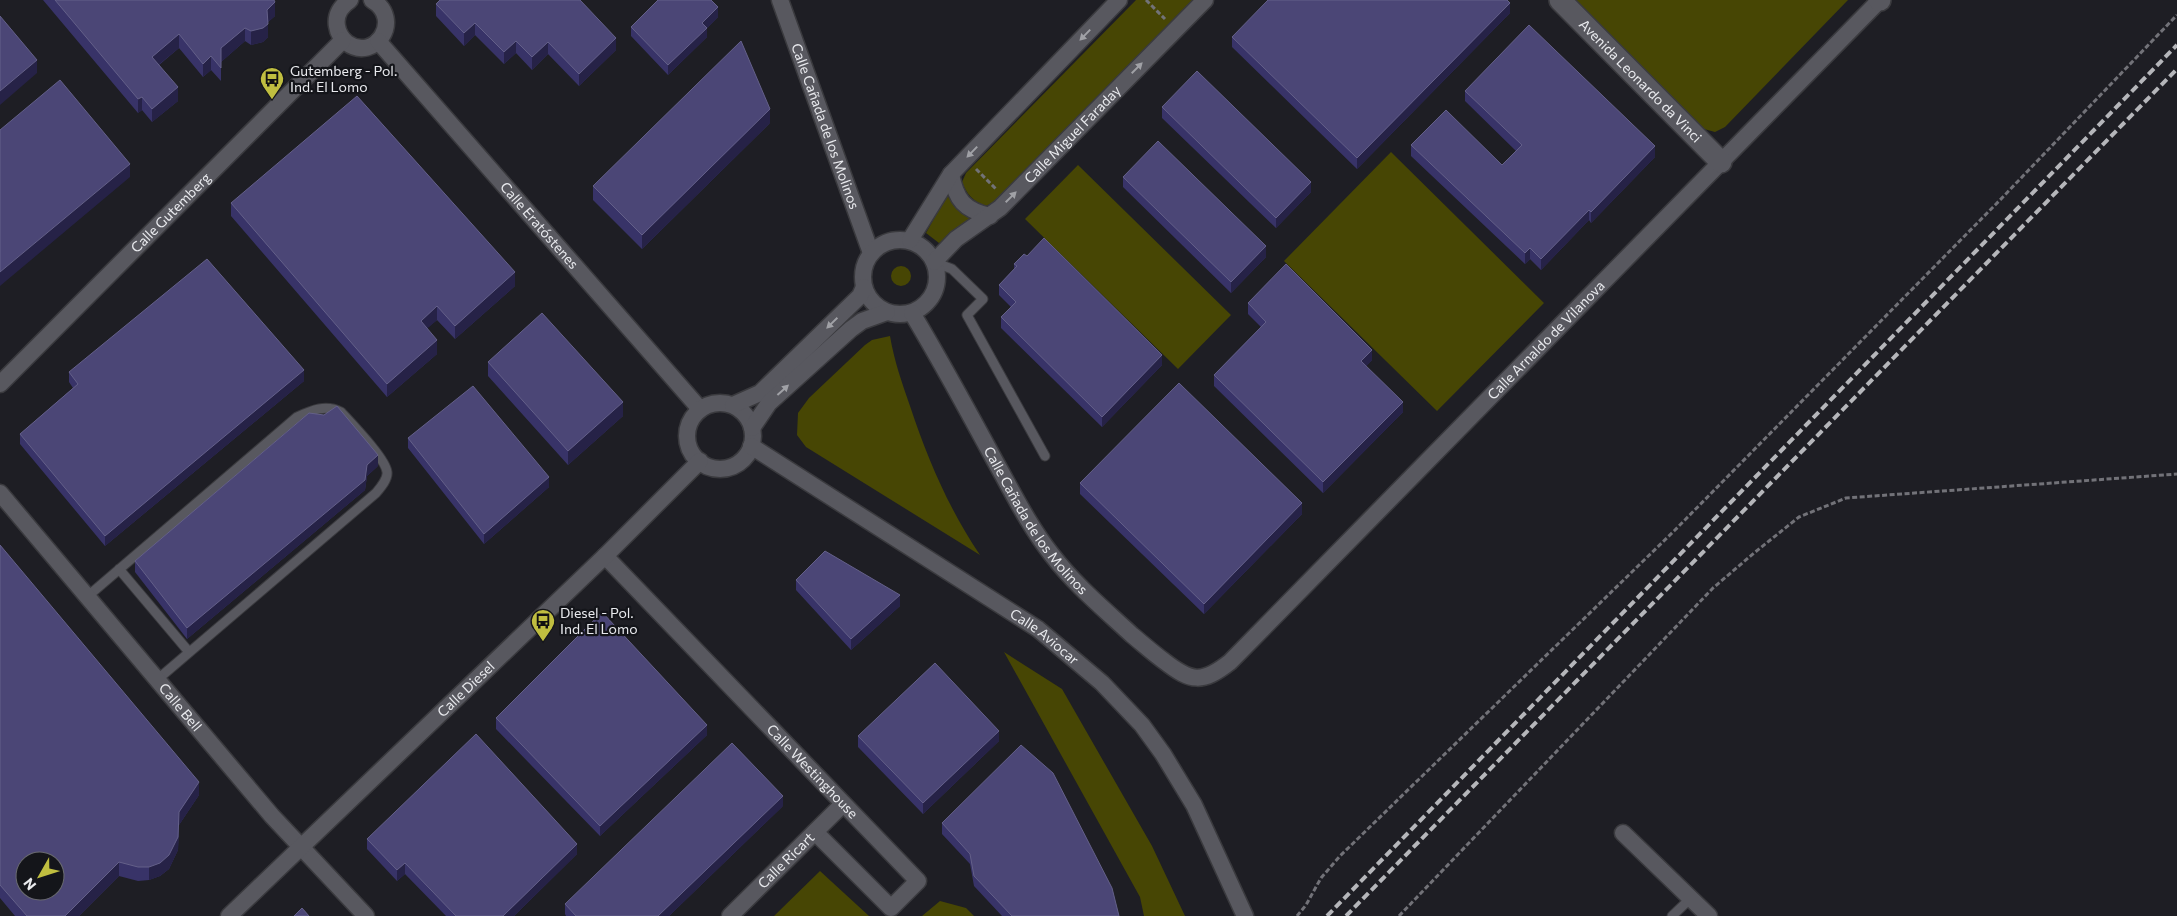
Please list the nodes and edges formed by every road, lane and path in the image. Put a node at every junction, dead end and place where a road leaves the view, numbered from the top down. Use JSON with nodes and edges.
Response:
{"nodes":[{"id":1,"x":780,"y":0,"type":"edge"},
{"id":2,"x":1119,"y":0,"type":"edge"},
{"id":3,"x":1146,"y":0,"type":"edge"},
{"id":4,"x":1204,"y":0,"type":"edge"},
{"id":5,"x":1560,"y":0,"type":"edge"},
{"id":6,"x":1880,"y":0,"type":"edge"},
{"id":7,"x":345,"y":1,"type":"edge"},
{"id":8,"x":379,"y":2,"type":"edge"},
{"id":9,"x":2177,"y":15,"type":"edge"},
{"id":10,"x":1175,"y":30,"type":"junction"},
{"id":11,"x":344,"y":40,"type":"junction"},
{"id":12,"x":378,"y":41,"type":"junction"},
{"id":13,"x":965,"y":158,"type":"junction"},
{"id":14,"x":1722,"y":162,"type":"junction"},
{"id":15,"x":951,"y":174,"type":"junction"},
{"id":16,"x":1008,"y":200,"type":"junction"},
{"id":17,"x":990,"y":216,"type":"junction"},
{"id":18,"x":910,"y":240,"type":"junction"},
{"id":19,"x":871,"y":253,"type":"junction"},
{"id":20,"x":934,"y":262,"type":"junction"},
{"id":21,"x":864,"y":287,"type":"junction"},
{"id":22,"x":886,"y":312,"type":"junction"},
{"id":23,"x":912,"y":313,"type":"junction"},
{"id":24,"x":0,"y":384,"type":"edge"},
{"id":25,"x":733,"y":405,"type":"junction"},
{"id":26,"x":700,"y":409,"type":"junction"},
{"id":27,"x":752,"y":428,"type":"junction"},
{"id":28,"x":751,"y":446,"type":"junction"},
{"id":29,"x":1045,"y":456,"type":"dead end"},
{"id":30,"x":700,"y":461,"type":"junction"},
{"id":31,"x":2177,"y":474,"type":"edge"},
{"id":32,"x":0,"y":494,"type":"edge"},
{"id":33,"x":605,"y":556,"type":"junction"},
{"id":34,"x":119,"y":570,"type":"junction"},
{"id":35,"x":88,"y":596,"type":"junction"},
{"id":36,"x":189,"y":652,"type":"junction"},
{"id":37,"x":1208,"y":676,"type":"joint"},
{"id":38,"x":158,"y":679,"type":"junction"},
{"id":39,"x":843,"y":804,"type":"junction"},
{"id":40,"x":815,"y":832,"type":"junction"},
{"id":41,"x":1623,"y":833,"type":"dead end"},
{"id":42,"x":301,"y":847,"type":"junction"},
{"id":43,"x":1691,"y":898,"type":"junction"},
{"id":44,"x":1244,"y":913,"type":"edge"},
{"id":45,"x":229,"y":916,"type":"edge"},
{"id":46,"x":366,"y":916,"type":"edge"},
{"id":47,"x":730,"y":916,"type":"edge"},
{"id":48,"x":1297,"y":916,"type":"edge"},
{"id":49,"x":1398,"y":916,"type":"edge"},
{"id":50,"x":1672,"y":916,"type":"edge"},
{"id":51,"x":1709,"y":916,"type":"edge"}],
"edges":[{"from":1,"to":19,"type":"street","name":"Calle Cañada de los Molinos"},
{"from":2,"to":13,"type":"street","one_way":true},
{"from":3,"to":10,"type":"path"},
{"from":4,"to":10,"type":"street","name":"Calle Miguel Faraday"},
{"from":5,"to":14,"type":"street","name":"Avenida Leonardo da Vinci"},
{"from":6,"to":14,"type":"street","name":"Calle Arnaldo de Vilanova"},
{"from":7,"to":11,"type":"street"},
{"from":8,"to":12,"type":"street"},
{"from":9,"to":48,"type":"path"},
{"from":16,"to":10,"type":"street","name":"Calle Miguel Faraday","one_way":true},
{"from":11,"to":12,"type":"street"},
{"from":11,"to":24,"type":"street","name":"Calle Gutemberg"},
{"from":12,"to":26,"type":"street","name":"Calle Eratóstenes"},
{"from":13,"to":15,"type":"street"},
{"from":13,"to":16,"type":"path"},
{"from":14,"to":37,"type":"street","name":"Calle Arnaldo de Vilanova"},
{"from":15,"to":17,"type":"street"},
{"from":15,"to":18,"type":"street"},
{"from":16,"to":17,"type":"street","name":"Calle Miguel Faraday"},
{"from":17,"to":20,"type":"street","name":"Calle Miguel Faraday"},
{"from":18,"to":19,"type":"street"},
{"from":18,"to":20,"type":"street"},
{"from":19,"to":21,"type":"street"},
{"from":20,"to":23,"type":"street"},
{"from":20,"to":29,"type":"lane"},
{"from":21,"to":22,"type":"street"},
{"from":21,"to":25,"type":"street","one_way":true},
{"from":22,"to":23,"type":"street"},
{"from":27,"to":22,"type":"street","one_way":true},
{"from":23,"to":37,"type":"street","name":"Calle Cañada de los Molinos"},
{"from":25,"to":26,"type":"street"},
{"from":25,"to":27,"type":"street"},
{"from":26,"to":30,"type":"street"},
{"from":27,"to":28,"type":"street"},
{"from":28,"to":30,"type":"street"},
{"from":28,"to":44,"type":"street","name":"Calle Aviocar"},
{"from":30,"to":33,"type":"street","name":"Calle Diesel"},
{"from":31,"to":49,"type":"path"},
{"from":32,"to":35,"type":"street","name":"Calle Bell"},
{"from":33,"to":39,"type":"street","name":"Calle Westinghouse"},
{"from":33,"to":42,"type":"street","name":"Calle Diesel"},
{"from":34,"to":35,"type":"lane"},
{"from":34,"to":36,"type":"lane"},
{"from":34,"to":36,"type":"lane"},
{"from":35,"to":38,"type":"street","name":"Calle Bell"},
{"from":36,"to":38,"type":"lane"},
{"from":38,"to":42,"type":"street","name":"Calle Bell"},
{"from":39,"to":40,"type":"street","name":"Calle Ricart"},
{"from":39,"to":40,"type":"street","name":"Calle Westinghouse"},
{"from":40,"to":47,"type":"street","name":"Calle Ricart"},
{"from":41,"to":43,"type":"street"},
{"from":42,"to":45,"type":"street","name":"Calle Diesel"},
{"from":42,"to":46,"type":"street","name":"Calle Bell"},
{"from":43,"to":50,"type":"lane"},
{"from":43,"to":51,"type":"street"}]}
